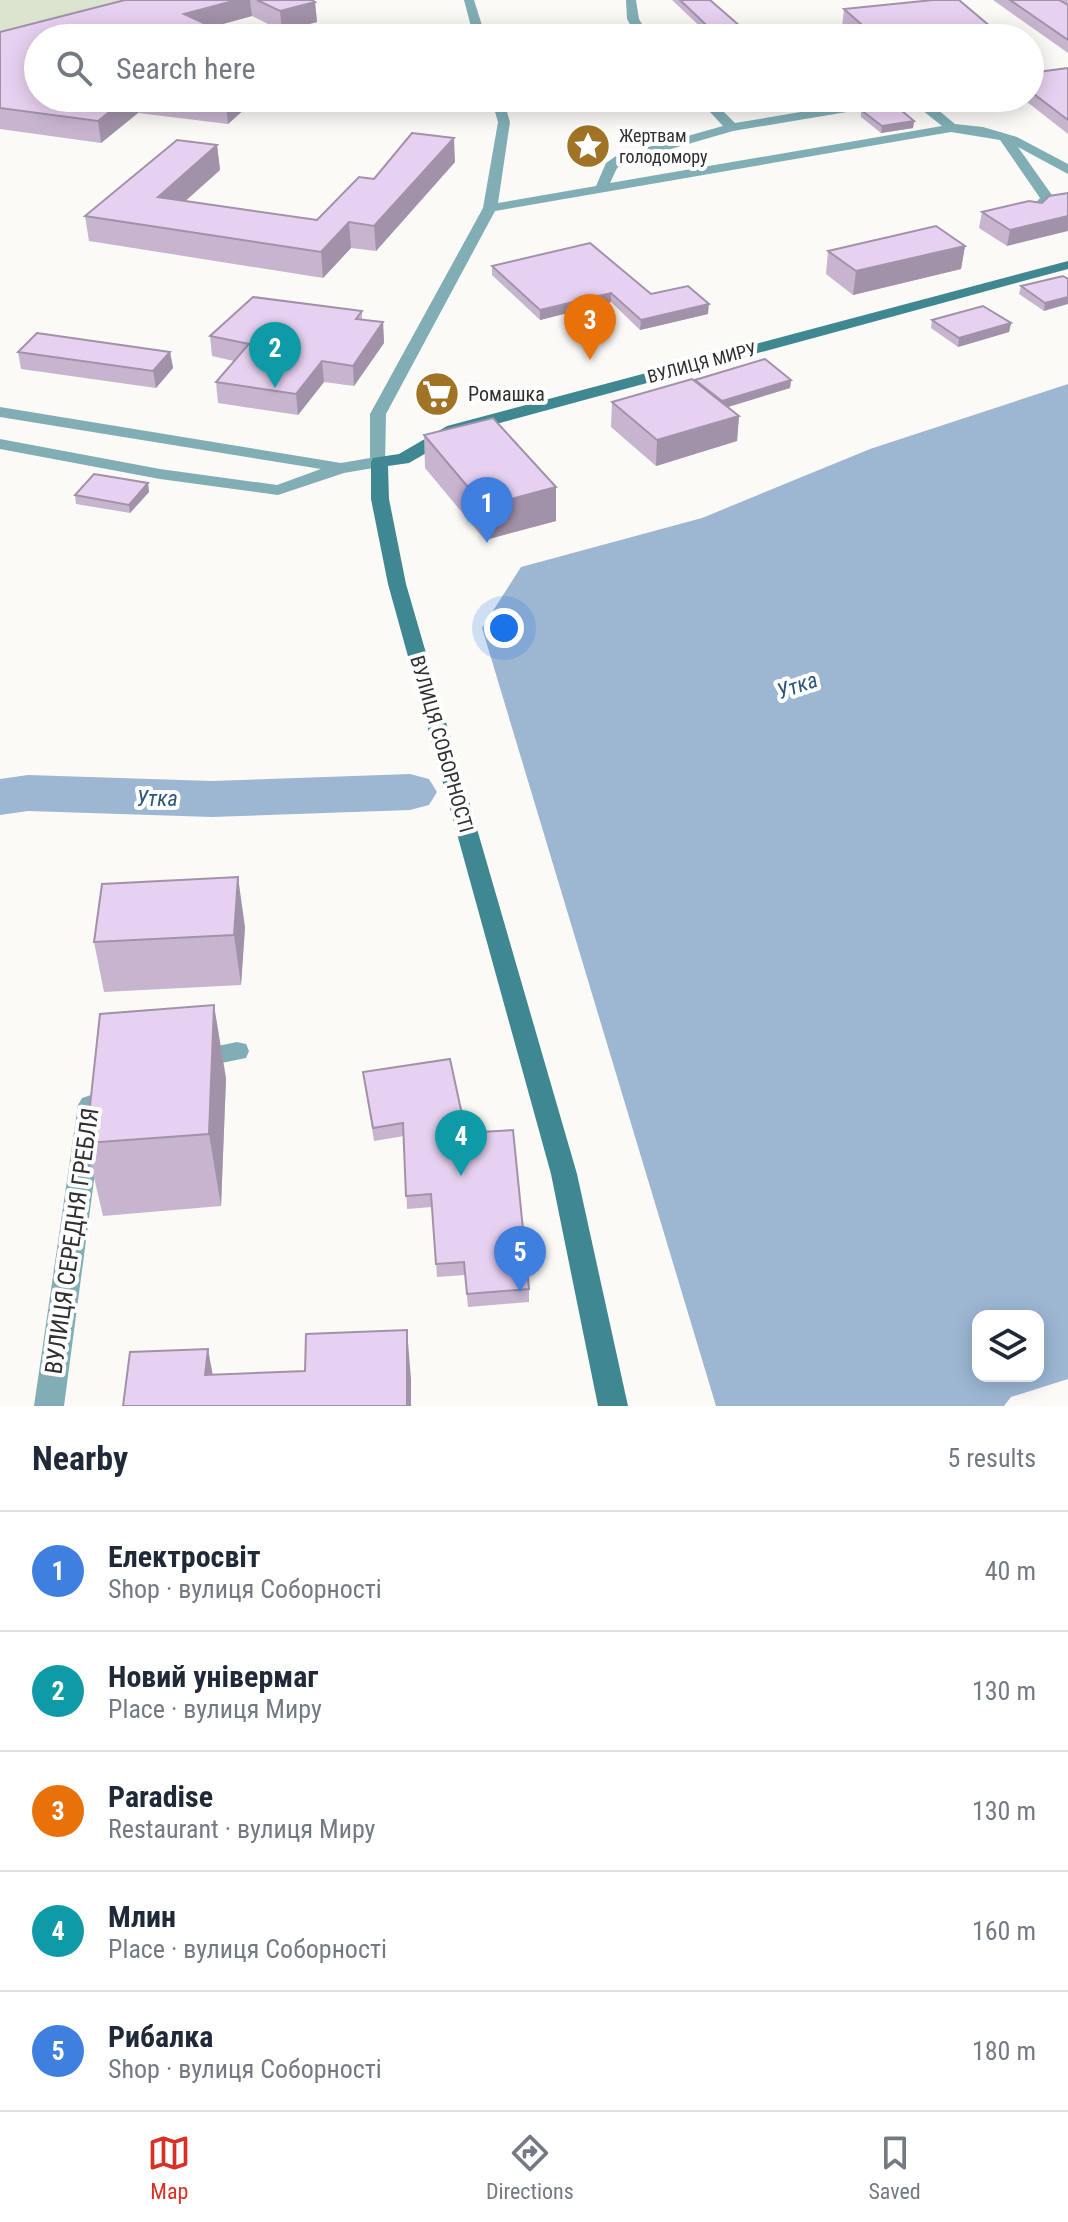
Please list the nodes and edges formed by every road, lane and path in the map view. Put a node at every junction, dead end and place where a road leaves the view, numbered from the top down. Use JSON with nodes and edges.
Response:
{"nodes":[{"id":1,"x":469,"y":0,"type":"edge"},
{"id":2,"x":631,"y":0,"type":"edge"},
{"id":3,"x":476,"y":24,"type":"edge"},
{"id":4,"x":636,"y":24,"type":"edge"},
{"id":5,"x":501,"y":112,"type":"edge"},
{"id":6,"x":717,"y":112,"type":"edge"},
{"id":7,"x":822,"y":112,"type":"edge"},
{"id":8,"x":936,"y":112,"type":"edge"},
{"id":9,"x":732,"y":127,"type":"junction"},
{"id":10,"x":951,"y":128,"type":"junction"},
{"id":11,"x":1002,"y":135,"type":"junction"},
{"id":12,"x":1068,"y":170,"type":"edge"},
{"id":13,"x":601,"y":189,"type":"junction"},
{"id":14,"x":490,"y":208,"type":"junction"},
{"id":15,"x":1034,"y":212,"type":"edge"},
{"id":16,"x":1068,"y":265,"type":"edge"},
{"id":17,"x":0,"y":412,"type":"edge"},
{"id":18,"x":0,"y":444,"type":"edge"},
{"id":19,"x":379,"y":462,"type":"junction"},
{"id":20,"x":341,"y":468,"type":"junction"},
{"id":21,"x":237,"y":1051,"type":"dead end"},
{"id":22,"x":166,"y":1064,"type":"edge"},
{"id":23,"x":95,"y":1077,"type":"edge"},
{"id":24,"x":49,"y":1406,"type":"edge"},
{"id":25,"x":613,"y":1406,"type":"edge"}],
"edges":[{"from":1,"to":3,"type":"street"},
{"from":2,"to":4,"type":"street"},
{"from":5,"to":14,"type":"street","name":"ВУЛИЦЯ СОБОРНОСТІ"},
{"from":6,"to":9,"type":"street"},
{"from":7,"to":9,"type":"street"},
{"from":8,"to":10,"type":"street"},
{"from":9,"to":13,"type":"street"},
{"from":10,"to":11,"type":"street"},
{"from":10,"to":13,"type":"street"},
{"from":11,"to":12,"type":"street"},
{"from":11,"to":15,"type":"street"},
{"from":13,"to":14,"type":"street"},
{"from":14,"to":19,"type":"street","name":"ВУЛИЦЯ СОБОРНОСТІ"},
{"from":16,"to":19,"type":"main road","name":"ВУЛИЦЯ МИРУ"},
{"from":17,"to":20,"type":"street","name":"ВУЛИЦЯ МИРУ"},
{"from":18,"to":20,"type":"street","name":"ВУЛИЦЯ МИРУ"},
{"from":19,"to":20,"type":"street","name":"ВУЛИЦЯ МИРУ"},
{"from":19,"to":25,"type":"main road","name":"ВУЛИЦЯ СОБОРНОСТІ"},
{"from":21,"to":22,"type":"street"},
{"from":23,"to":24,"type":"street","name":"ВУЛИЦЯ СЕРЕДНЯ ГРЕБЛЯ"}]}
